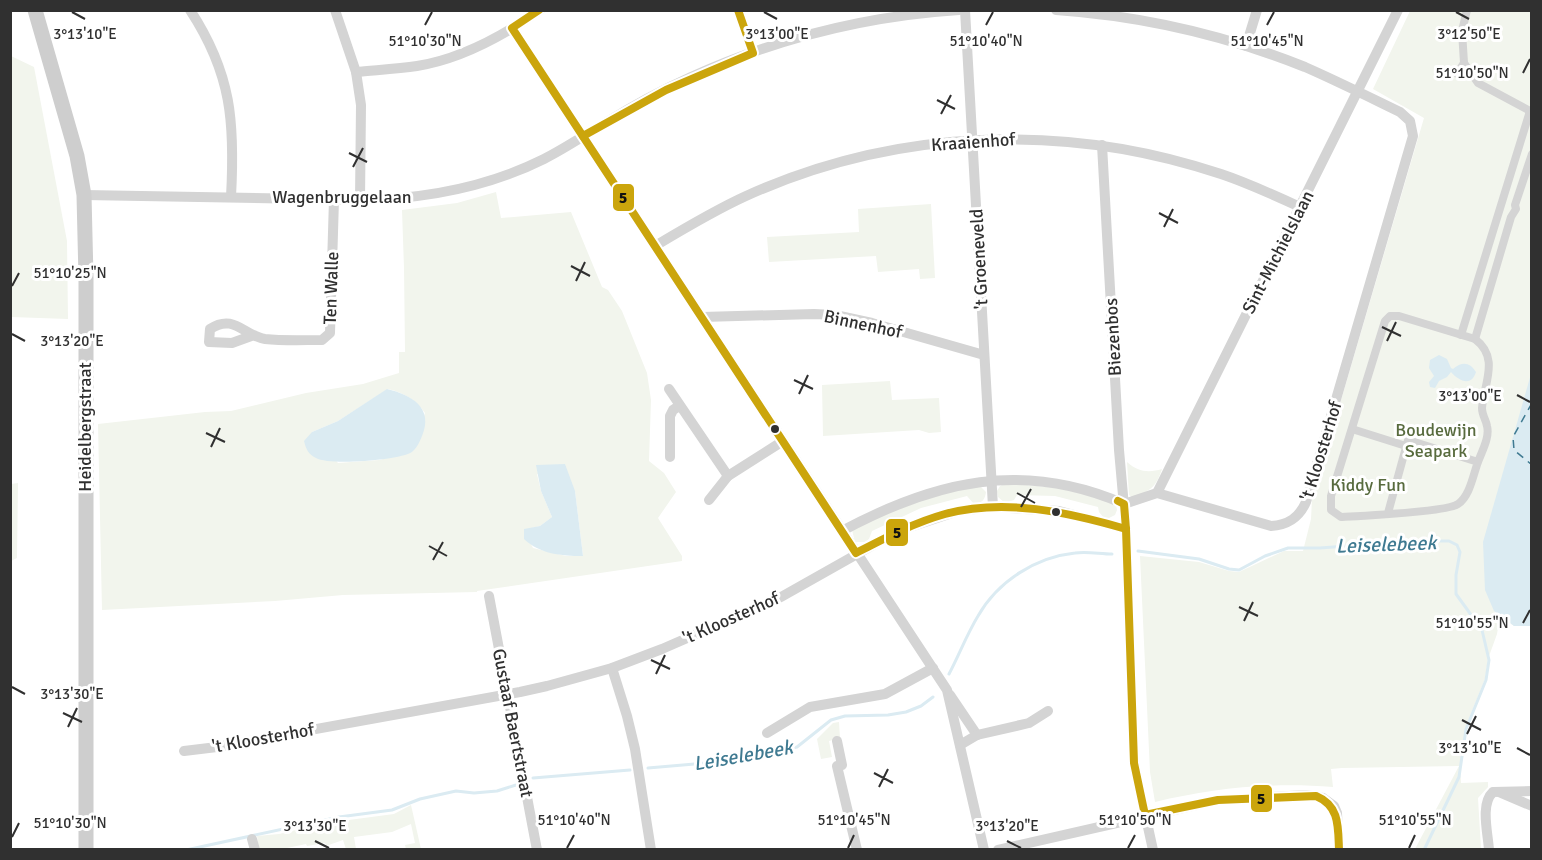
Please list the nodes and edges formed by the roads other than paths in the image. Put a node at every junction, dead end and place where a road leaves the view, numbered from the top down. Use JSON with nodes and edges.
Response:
{"nodes":[{"id":1,"x":35,"y":10,"type":"edge"},
{"id":2,"x":190,"y":10,"type":"edge"},
{"id":3,"x":335,"y":10,"type":"edge"},
{"id":4,"x":540,"y":10,"type":"edge"},
{"id":5,"x":738,"y":10,"type":"edge"},
{"id":6,"x":959,"y":10,"type":"edge"},
{"id":7,"x":965,"y":10,"type":"edge"},
{"id":8,"x":1056,"y":10,"type":"edge"},
{"id":9,"x":1257,"y":10,"type":"edge"},
{"id":10,"x":1398,"y":10,"type":"edge"},
{"id":11,"x":1467,"y":10,"type":"edge"},
{"id":12,"x":512,"y":28,"type":"junction"},
{"id":13,"x":1246,"y":46,"type":"junction"},
{"id":14,"x":753,"y":52,"type":"junction"},
{"id":15,"x":1464,"y":63,"type":"junction"},
{"id":16,"x":356,"y":72,"type":"junction"},
{"id":17,"x":1457,"y":74,"type":"dead end"},
{"id":18,"x":1358,"y":92,"type":"junction"},
{"id":19,"x":1531,"y":111,"type":"edge"},
{"id":20,"x":583,"y":136,"type":"junction"},
{"id":21,"x":972,"y":139,"type":"junction"},
{"id":22,"x":1102,"y":145,"type":"junction"},
{"id":23,"x":1532,"y":154,"type":"edge"},
{"id":24,"x":84,"y":195,"type":"junction"},
{"id":25,"x":231,"y":197,"type":"junction"},
{"id":26,"x":334,"y":199,"type":"junction"},
{"id":27,"x":360,"y":200,"type":"junction"},
{"id":28,"x":1502,"y":202,"type":"junction"},
{"id":29,"x":1515,"y":205,"type":"junction"},
{"id":30,"x":1300,"y":207,"type":"junction"},
{"id":31,"x":1499,"y":213,"type":"junction"},
{"id":32,"x":1511,"y":217,"type":"junction"},
{"id":33,"x":655,"y":246,"type":"junction"},
{"id":34,"x":702,"y":317,"type":"junction"},
{"id":35,"x":254,"y":335,"type":"dead end"},
{"id":36,"x":1461,"y":335,"type":"junction"},
{"id":37,"x":1475,"y":339,"type":"junction"},
{"id":38,"x":984,"y":354,"type":"junction"},
{"id":39,"x":669,"y":389,"type":"dead end"},
{"id":40,"x":679,"y":406,"type":"junction"},
{"id":41,"x":1352,"y":429,"type":"junction"},
{"id":42,"x":783,"y":441,"type":"junction"},
{"id":43,"x":1406,"y":446,"type":"junction"},
{"id":44,"x":670,"y":457,"type":"dead end"},
{"id":45,"x":1478,"y":462,"type":"junction"},
{"id":46,"x":728,"y":476,"type":"junction"},
{"id":47,"x":992,"y":481,"type":"junction"},
{"id":48,"x":1157,"y":493,"type":"junction"},
{"id":49,"x":709,"y":501,"type":"dead end"},
{"id":50,"x":1124,"y":504,"type":"junction"},
{"id":51,"x":993,"y":507,"type":"junction"},
{"id":52,"x":1389,"y":513,"type":"junction"},
{"id":53,"x":1126,"y":529,"type":"junction"},
{"id":54,"x":842,"y":531,"type":"junction"},
{"id":55,"x":856,"y":553,"type":"junction"},
{"id":56,"x":489,"y":596,"type":"dead end"},
{"id":57,"x":612,"y":668,"type":"junction"},
{"id":58,"x":933,"y":668,"type":"junction"},
{"id":59,"x":947,"y":690,"type":"junction"},
{"id":60,"x":508,"y":693,"type":"junction"},
{"id":61,"x":1048,"y":711,"type":"dead end"},
{"id":62,"x":767,"y":733,"type":"dead end"},
{"id":63,"x":977,"y":735,"type":"junction"},
{"id":64,"x":837,"y":741,"type":"dead end"},
{"id":65,"x":960,"y":745,"type":"junction"},
{"id":66,"x":183,"y":751,"type":"dead end"},
{"id":67,"x":1532,"y":791,"type":"edge"},
{"id":68,"x":1498,"y":792,"type":"junction"},
{"id":69,"x":1532,"y":806,"type":"edge"},
{"id":70,"x":1145,"y":815,"type":"junction"},
{"id":71,"x":86,"y":849,"type":"edge"},
{"id":72,"x":537,"y":849,"type":"edge"},
{"id":73,"x":651,"y":849,"type":"edge"},
{"id":74,"x":857,"y":849,"type":"edge"},
{"id":75,"x":984,"y":849,"type":"edge"},
{"id":76,"x":998,"y":849,"type":"edge"},
{"id":77,"x":1153,"y":849,"type":"edge"},
{"id":78,"x":1339,"y":849,"type":"edge"},
{"id":79,"x":1489,"y":849,"type":"edge"}],
"edges":[{"from":1,"to":24,"type":"main road","name":"Heidelbergstraat"},
{"from":2,"to":25,"type":"street"},
{"from":3,"to":16,"type":"street"},
{"from":4,"to":12,"type":"street"},
{"from":5,"to":14,"type":"street"},
{"from":6,"to":14,"type":"street","name":"Wagenbruggelaan"},
{"from":7,"to":21,"type":"street","name":"'t Groeneveld"},
{"from":8,"to":13,"type":"street"},
{"from":9,"to":13,"type":"street"},
{"from":10,"to":18,"type":"street","name":"Sint-Michielslaan"},
{"from":11,"to":15,"type":"street"},
{"from":12,"to":16,"type":"street"},
{"from":12,"to":20,"type":"street"},
{"from":13,"to":18,"type":"street"},
{"from":14,"to":20,"type":"street","name":"Wagenbruggelaan"},
{"from":15,"to":17,"type":"street"},
{"from":15,"to":19,"type":"street"},
{"from":16,"to":27,"type":"street"},
{"from":18,"to":30,"type":"street","name":"Sint-Michielslaan"},
{"from":18,"to":48,"type":"street","name":"'t Kloosterhof"},
{"from":19,"to":28,"type":"street"},
{"from":20,"to":27,"type":"street","name":"Wagenbruggelaan"},
{"from":20,"to":33,"type":"street"},
{"from":21,"to":22,"type":"street","name":"Kraaienhof"},
{"from":21,"to":33,"type":"street","name":"Kraaienhof"},
{"from":21,"to":38,"type":"street","name":"'t Groeneveld"},
{"from":22,"to":30,"type":"street","name":"Kraaienhof"},
{"from":22,"to":50,"type":"street","name":"Biezenbos"},
{"from":23,"to":29,"type":"street"},
{"from":24,"to":25,"type":"street","name":"Wagenbruggelaan"},
{"from":24,"to":71,"type":"main road","name":"Heidelbergstraat"},
{"from":25,"to":26,"type":"street","name":"Wagenbruggelaan"},
{"from":26,"to":27,"type":"street","name":"Wagenbruggelaan"},
{"from":26,"to":35,"type":"street","name":"Ten Walle"},
{"from":28,"to":29,"type":"street"},
{"from":28,"to":31,"type":"street"},
{"from":29,"to":32,"type":"street"},
{"from":30,"to":48,"type":"street","name":"Sint-Michielslaan"},
{"from":31,"to":32,"type":"street"},
{"from":31,"to":36,"type":"street"},
{"from":32,"to":37,"type":"street"},
{"from":33,"to":34,"type":"street"},
{"from":34,"to":38,"type":"street","name":"Binnenhof"},
{"from":34,"to":42,"type":"street"},
{"from":36,"to":37,"type":"street"},
{"from":36,"to":41,"type":"street"},
{"from":37,"to":45,"type":"street"},
{"from":38,"to":47,"type":"street","name":"'t Groeneveld"},
{"from":39,"to":40,"type":"street"},
{"from":40,"to":44,"type":"street"},
{"from":40,"to":46,"type":"street"},
{"from":41,"to":43,"type":"street"},
{"from":41,"to":52,"type":"street"},
{"from":42,"to":46,"type":"street"},
{"from":42,"to":54,"type":"street"},
{"from":43,"to":45,"type":"street"},
{"from":43,"to":52,"type":"street"},
{"from":45,"to":52,"type":"street"},
{"from":46,"to":49,"type":"street"},
{"from":47,"to":50,"type":"street"},
{"from":47,"to":51,"type":"street","name":"'t Groeneveld"},
{"from":47,"to":54,"type":"street"},
{"from":48,"to":50,"type":"street"},
{"from":50,"to":53,"type":"street","name":"Biezenbos"},
{"from":51,"to":53,"type":"street","name":"'t Kloosterhof"},
{"from":51,"to":55,"type":"street","name":"'t Kloosterhof"},
{"from":53,"to":70,"type":"street"},
{"from":54,"to":55,"type":"street"},
{"from":55,"to":57,"type":"street","name":"'t Kloosterhof"},
{"from":55,"to":58,"type":"street"},
{"from":56,"to":60,"type":"street","name":"Gustaaf Baertstraat"},
{"from":57,"to":60,"type":"street","name":"'t Kloosterhof"},
{"from":57,"to":73,"type":"street"},
{"from":58,"to":59,"type":"street"},
{"from":58,"to":62,"type":"street"},
{"from":59,"to":63,"type":"street"},
{"from":59,"to":65,"type":"street"},
{"from":60,"to":66,"type":"street","name":"'t Kloosterhof"},
{"from":60,"to":72,"type":"street","name":"Gustaaf Baertstraat"},
{"from":61,"to":63,"type":"street"},
{"from":63,"to":65,"type":"street"},
{"from":64,"to":74,"type":"street"},
{"from":65,"to":75,"type":"street"},
{"from":67,"to":68,"type":"street"},
{"from":68,"to":69,"type":"street"},
{"from":68,"to":79,"type":"street"},
{"from":70,"to":76,"type":"street"},
{"from":70,"to":77,"type":"street"},
{"from":70,"to":78,"type":"street"}]}
